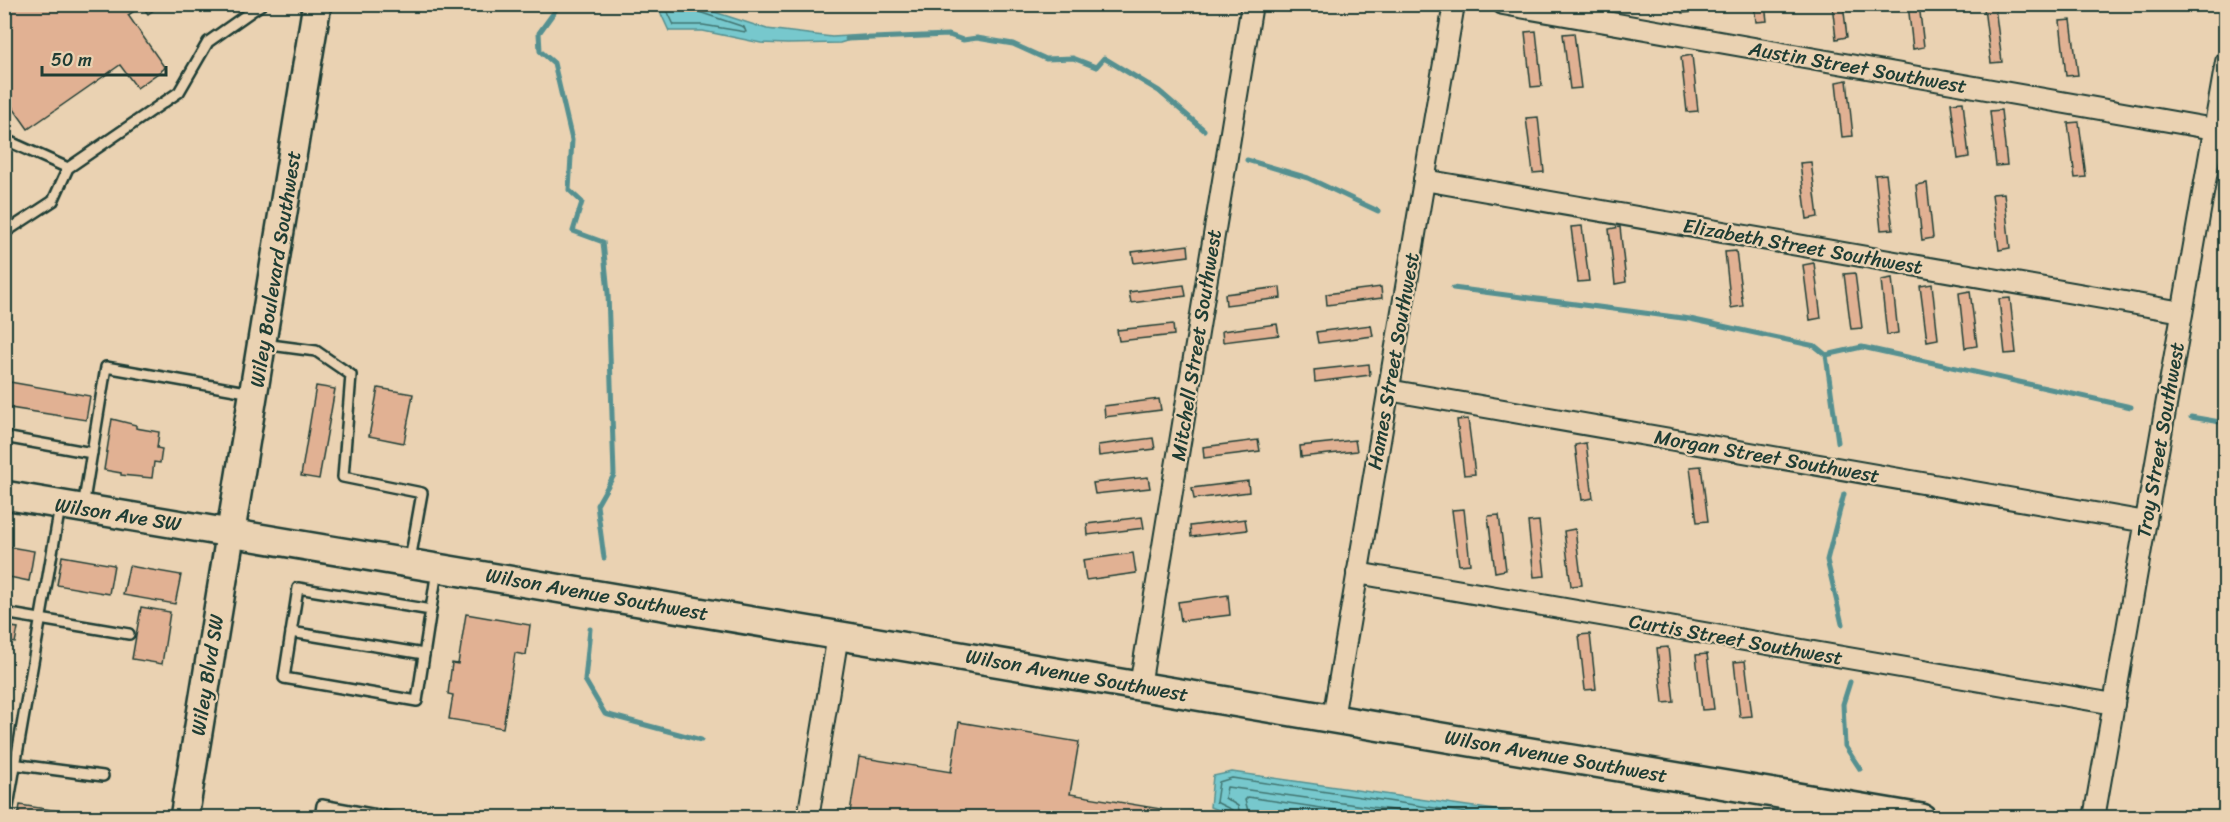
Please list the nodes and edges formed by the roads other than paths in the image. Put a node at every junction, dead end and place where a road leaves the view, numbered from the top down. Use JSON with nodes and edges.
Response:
{"nodes":[{"id":1,"x":262,"y":4,"type":"edge"},
{"id":2,"x":316,"y":4,"type":"edge"},
{"id":3,"x":1252,"y":4,"type":"edge"},
{"id":4,"x":1454,"y":4,"type":"edge"},
{"id":5,"x":1503,"y":4,"type":"edge"},
{"id":6,"x":2226,"y":62,"type":"edge"},
{"id":7,"x":2214,"y":129,"type":"junction"},
{"id":8,"x":8,"y":141,"type":"dead end"},
{"id":9,"x":68,"y":168,"type":"junction"},
{"id":10,"x":1424,"y":180,"type":"junction"},
{"id":11,"x":4,"y":233,"type":"edge"},
{"id":12,"x":2182,"y":312,"type":"junction"},
{"id":13,"x":262,"y":344,"type":"junction"},
{"id":14,"x":1388,"y":390,"type":"junction"},
{"id":15,"x":254,"y":393,"type":"junction"},
{"id":16,"x":4,"y":437,"type":"edge"},
{"id":17,"x":92,"y":453,"type":"junction"},
{"id":18,"x":4,"y":495,"type":"edge"},
{"id":19,"x":72,"y":506,"type":"junction"},
{"id":20,"x":2146,"y":522,"type":"junction"},
{"id":21,"x":231,"y":533,"type":"junction"},
{"id":22,"x":410,"y":563,"type":"junction"},
{"id":23,"x":438,"y":567,"type":"junction"},
{"id":24,"x":1357,"y":573,"type":"junction"},
{"id":25,"x":431,"y":609,"type":"junction"},
{"id":26,"x":4,"y":613,"type":"edge"},
{"id":27,"x":41,"y":619,"type":"junction"},
{"id":28,"x":291,"y":632,"type":"junction"},
{"id":29,"x":129,"y":634,"type":"dead end"},
{"id":30,"x":838,"y":635,"type":"junction"},
{"id":31,"x":424,"y":654,"type":"junction"},
{"id":32,"x":1140,"y":686,"type":"junction"},
{"id":33,"x":2114,"y":704,"type":"junction"},
{"id":34,"x":1333,"y":718,"type":"junction"},
{"id":35,"x":4,"y":763,"type":"edge"},
{"id":36,"x":15,"y":764,"type":"junction"},
{"id":37,"x":103,"y":776,"type":"dead end"},
{"id":38,"x":387,"y":817,"type":"edge"},
{"id":39,"x":6,"y":818,"type":"edge"},
{"id":40,"x":184,"y":818,"type":"edge"},
{"id":41,"x":320,"y":818,"type":"edge"},
{"id":42,"x":808,"y":818,"type":"edge"},
{"id":43,"x":1922,"y":818,"type":"edge"},
{"id":44,"x":2094,"y":818,"type":"edge"}],
"edges":[{"from":1,"to":9,"type":"lane"},
{"from":2,"to":13,"type":"street","name":"Wiley Boulevard Southwest"},
{"from":3,"to":32,"type":"street","name":"Mitchell Street Southwest"},
{"from":4,"to":10,"type":"street","name":"Hames Street Southwest"},
{"from":5,"to":7,"type":"street","name":"Austin Street Southwest"},
{"from":6,"to":7,"type":"street","name":"Troy Street Southwest"},
{"from":7,"to":12,"type":"street","name":"Troy Street Southwest"},
{"from":8,"to":9,"type":"lane"},
{"from":9,"to":11,"type":"lane"},
{"from":10,"to":12,"type":"street","name":"Elizabeth Street Southwest"},
{"from":10,"to":14,"type":"street","name":"Hames Street Southwest"},
{"from":12,"to":20,"type":"street","name":"Troy Street Southwest"},
{"from":13,"to":15,"type":"street","name":"Wiley Boulevard Southwest"},
{"from":13,"to":22,"type":"lane"},
{"from":14,"to":20,"type":"street","name":"Morgan Street Southwest"},
{"from":14,"to":24,"type":"street","name":"Hames Street Southwest"},
{"from":15,"to":17,"type":"lane"},
{"from":15,"to":21,"type":"street","name":"Wiley Boulevard Southwest"},
{"from":16,"to":17,"type":"lane"},
{"from":17,"to":19,"type":"lane"},
{"from":18,"to":19,"type":"street","name":"Wilson Ave SW"},
{"from":19,"to":21,"type":"street","name":"Wilson Ave SW"},
{"from":19,"to":27,"type":"lane"},
{"from":20,"to":33,"type":"street","name":"Troy Street Southwest"},
{"from":21,"to":22,"type":"street","name":"Wilson Avenue Southwest"},
{"from":21,"to":40,"type":"street","name":"Wiley Blvd SW"},
{"from":22,"to":23,"type":"street","name":"Wilson Avenue Southwest"},
{"from":23,"to":25,"type":"lane"},
{"from":23,"to":30,"type":"street","name":"Wilson Avenue Southwest"},
{"from":24,"to":33,"type":"street","name":"Curtis Street Southwest"},
{"from":24,"to":34,"type":"street","name":"Hames Street Southwest"},
{"from":25,"to":28,"type":"lane"},
{"from":25,"to":31,"type":"lane"},
{"from":26,"to":27,"type":"lane"},
{"from":27,"to":29,"type":"lane"},
{"from":27,"to":36,"type":"lane"},
{"from":28,"to":31,"type":"lane"},
{"from":28,"to":31,"type":"lane"},
{"from":30,"to":32,"type":"street","name":"Wilson Avenue Southwest"},
{"from":30,"to":42,"type":"street"},
{"from":32,"to":34,"type":"street","name":"Wilson Avenue Southwest"},
{"from":33,"to":44,"type":"street","name":"Troy Street Southwest"},
{"from":34,"to":43,"type":"street","name":"Wilson Avenue Southwest"},
{"from":35,"to":36,"type":"lane"},
{"from":36,"to":37,"type":"lane"},
{"from":36,"to":39,"type":"lane"},
{"from":38,"to":41,"type":"lane"}]}
